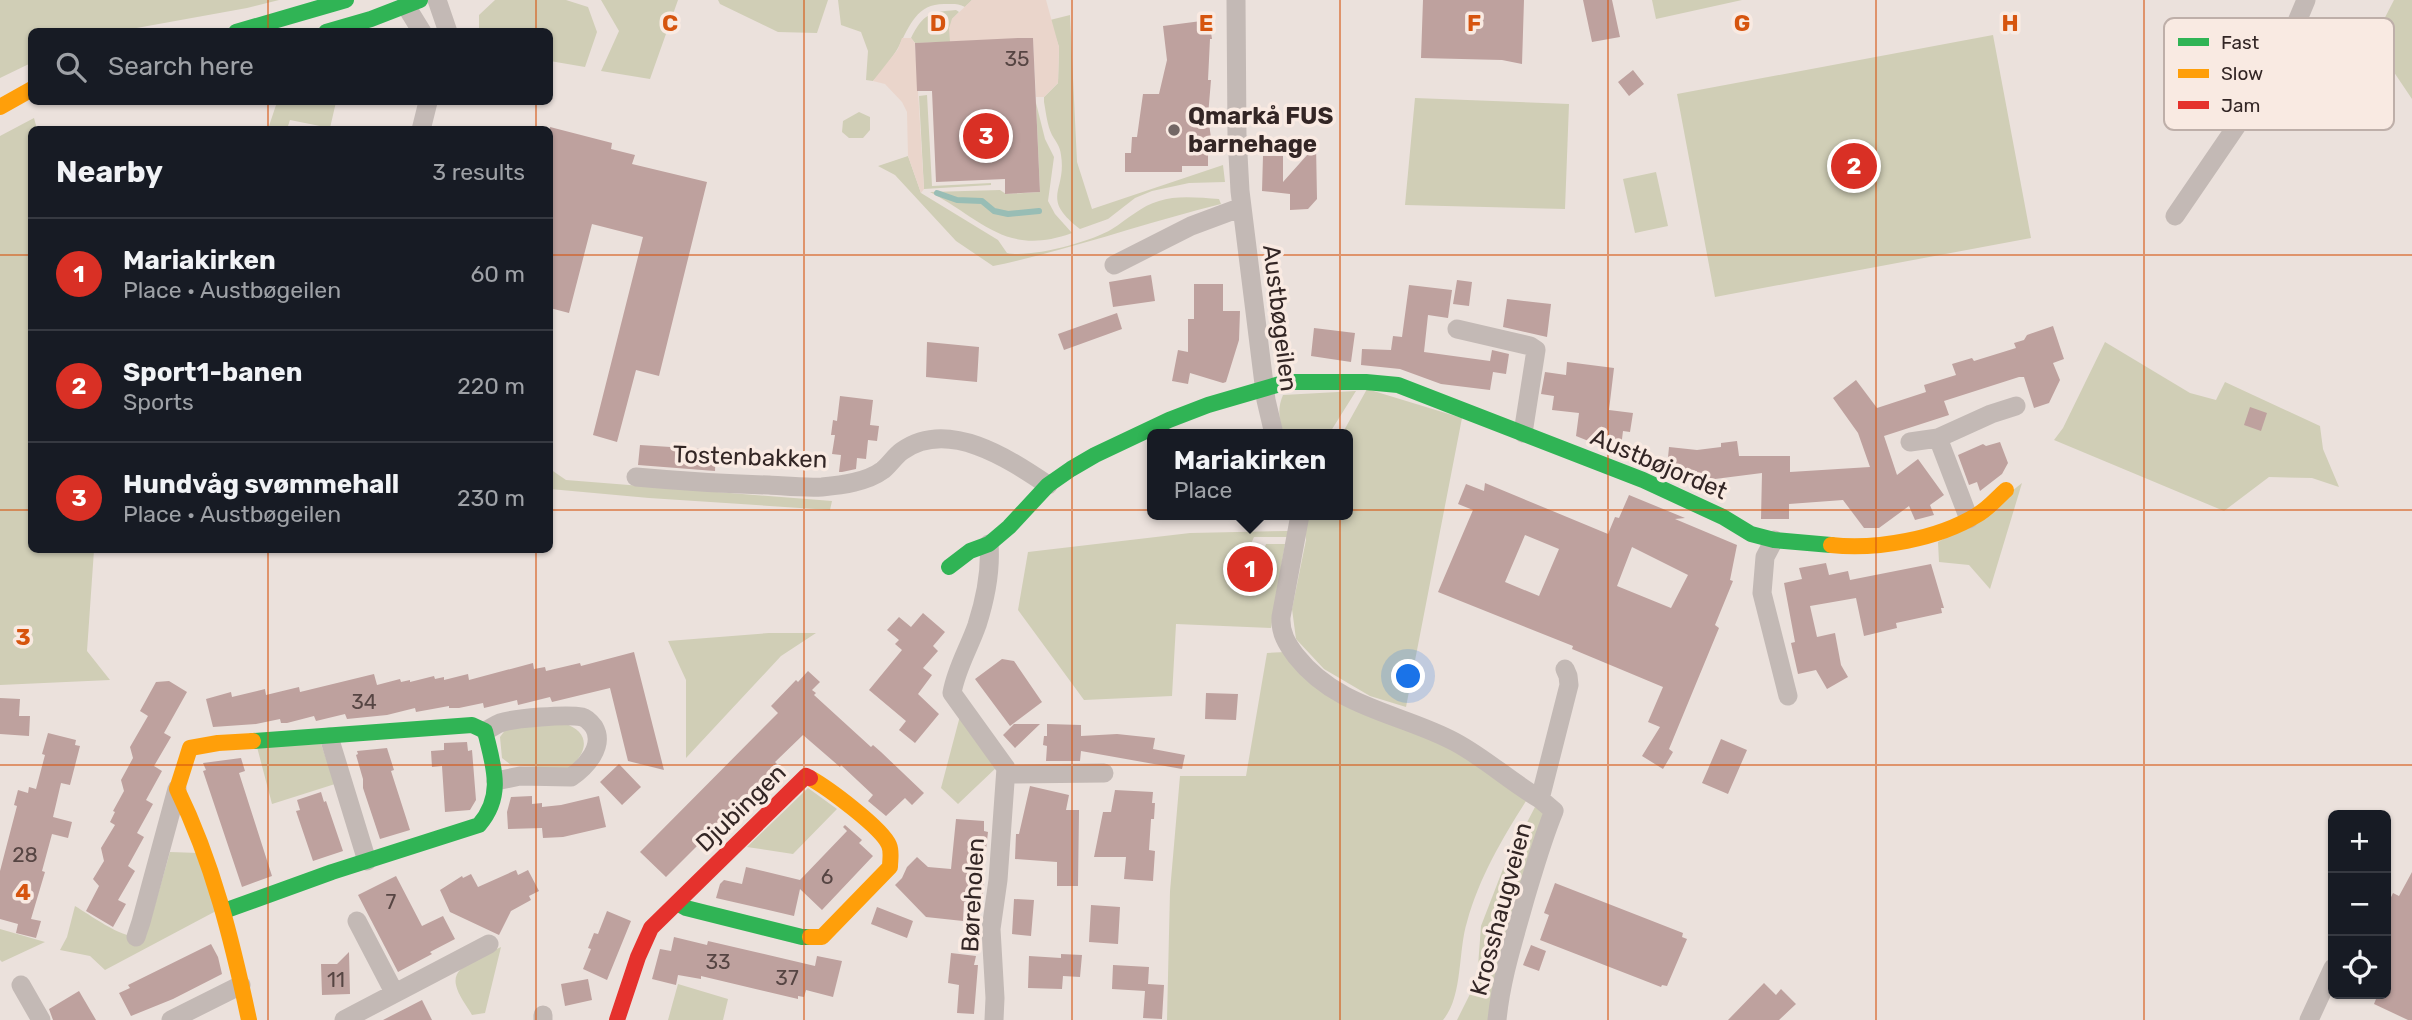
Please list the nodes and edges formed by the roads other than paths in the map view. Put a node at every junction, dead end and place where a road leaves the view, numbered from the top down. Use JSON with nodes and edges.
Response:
{"nodes":[{"id":1,"x":346,"y":0,"type":"edge"},
{"id":2,"x":437,"y":0,"type":"edge"},
{"id":3,"x":1236,"y":0,"type":"edge"},
{"id":4,"x":2306,"y":0,"type":"edge"},
{"id":5,"x":411,"y":2,"type":"edge"},
{"id":6,"x":2298,"y":18,"type":"edge"},
{"id":7,"x":250,"y":28,"type":"edge"},
{"id":8,"x":337,"y":28,"type":"edge"},
{"id":9,"x":421,"y":28,"type":"edge"},
{"id":10,"x":447,"y":28,"type":"edge"},
{"id":11,"x":28,"y":91,"type":"edge"},
{"id":12,"x":427,"y":105,"type":"edge"},
{"id":13,"x":0,"y":107,"type":"edge"},
{"id":14,"x":422,"y":126,"type":"edge"},
{"id":15,"x":2234,"y":130,"type":"edge"},
{"id":16,"x":1242,"y":207,"type":"junction"},
{"id":17,"x":2175,"y":216,"type":"dead end"},
{"id":18,"x":1114,"y":265,"type":"dead end"},
{"id":19,"x":1457,"y":329,"type":"dead end"},
{"id":20,"x":1266,"y":387,"type":"junction"},
{"id":21,"x":2016,"y":406,"type":"dead end"},
{"id":22,"x":1147,"y":429,"type":"edge"},
{"id":23,"x":1147,"y":429,"type":"edge"},
{"id":24,"x":1273,"y":429,"type":"edge"},
{"id":25,"x":1523,"y":433,"type":"junction"},
{"id":26,"x":1938,"y":438,"type":"junction"},
{"id":27,"x":1910,"y":442,"type":"dead end"},
{"id":28,"x":636,"y":477,"type":"dead end"},
{"id":29,"x":1048,"y":485,"type":"junction"},
{"id":30,"x":2006,"y":490,"type":"dead end"},
{"id":31,"x":1969,"y":519,"type":"junction"},
{"id":32,"x":1299,"y":520,"type":"edge"},
{"id":33,"x":1774,"y":540,"type":"junction"},
{"id":34,"x":989,"y":544,"type":"junction"},
{"id":35,"x":949,"y":567,"type":"dead end"},
{"id":36,"x":1565,"y":669,"type":"dead end"},
{"id":37,"x":1788,"y":696,"type":"dead end"},
{"id":38,"x":485,"y":731,"type":"junction"},
{"id":39,"x":329,"y":737,"type":"junction"},
{"id":40,"x":1104,"y":773,"type":"dead end"},
{"id":41,"x":1006,"y":774,"type":"junction"},
{"id":42,"x":496,"y":781,"type":"junction"},
{"id":43,"x":177,"y":789,"type":"junction"},
{"id":44,"x":1547,"y":805,"type":"junction"},
{"id":45,"x":367,"y":861,"type":"junction"},
{"id":46,"x":677,"y":903,"type":"junction"},
{"id":47,"x":225,"y":911,"type":"junction"},
{"id":48,"x":357,"y":921,"type":"dead end"},
{"id":49,"x":136,"y":937,"type":"dead end"},
{"id":50,"x":489,"y":944,"type":"dead end"},
{"id":51,"x":2328,"y":979,"type":"edge"},
{"id":52,"x":21,"y":985,"type":"dead end"},
{"id":53,"x":241,"y":985,"type":"junction"},
{"id":54,"x":394,"y":992,"type":"junction"},
{"id":55,"x":41,"y":1020,"type":"edge"},
{"id":56,"x":171,"y":1020,"type":"edge"},
{"id":57,"x":249,"y":1020,"type":"edge"},
{"id":58,"x":344,"y":1020,"type":"edge"},
{"id":59,"x":617,"y":1020,"type":"edge"},
{"id":60,"x":994,"y":1020,"type":"edge"},
{"id":61,"x":1497,"y":1020,"type":"edge"},
{"id":62,"x":2309,"y":1020,"type":"edge"}],
"edges":[{"from":1,"to":7,"type":"street"},
{"from":2,"to":10,"type":"street"},
{"from":3,"to":16,"type":"street","name":"Austbøgeilen"},
{"from":4,"to":6,"type":"street"},
{"from":5,"to":8,"type":"street"},
{"from":5,"to":9,"type":"street"},
{"from":11,"to":13,"type":"street"},
{"from":12,"to":14,"type":"street"},
{"from":15,"to":17,"type":"street"},
{"from":16,"to":18,"type":"street"},
{"from":16,"to":20,"type":"street","name":"Austbøgeilen"},
{"from":19,"to":25,"type":"street"},
{"from":20,"to":22,"type":"street"},
{"from":20,"to":24,"type":"street","name":"Austbøgeilen"},
{"from":20,"to":25,"type":"street","name":"Austbøjordet"},
{"from":21,"to":26,"type":"street"},
{"from":23,"to":29,"type":"street"},
{"from":25,"to":33,"type":"street","name":"Austbøjordet"},
{"from":26,"to":27,"type":"street"},
{"from":26,"to":31,"type":"street"},
{"from":28,"to":29,"type":"street","name":"Tostenbakken"},
{"from":29,"to":34,"type":"street"},
{"from":30,"to":31,"type":"street","name":"Austbøjordet"},
{"from":31,"to":33,"type":"street","name":"Austbøjordet"},
{"from":32,"to":44,"type":"street"},
{"from":33,"to":37,"type":"street"},
{"from":34,"to":35,"type":"street"},
{"from":34,"to":41,"type":"street"},
{"from":36,"to":44,"type":"street"},
{"from":38,"to":39,"type":"street"},
{"from":38,"to":42,"type":"street"},
{"from":38,"to":42,"type":"street"},
{"from":39,"to":43,"type":"street"},
{"from":39,"to":45,"type":"street"},
{"from":40,"to":41,"type":"street"},
{"from":41,"to":60,"type":"street","name":"Børeholen"},
{"from":42,"to":45,"type":"street"},
{"from":43,"to":47,"type":"street"},
{"from":43,"to":49,"type":"street"},
{"from":44,"to":61,"type":"street","name":"Krosshaugveien"},
{"from":45,"to":47,"type":"street"},
{"from":46,"to":46,"type":"street","name":"Djubingen"},
{"from":46,"to":59,"type":"street","name":"Djubingen"},
{"from":47,"to":53,"type":"street"},
{"from":48,"to":54,"type":"street"},
{"from":50,"to":54,"type":"street"},
{"from":51,"to":62,"type":"street"},
{"from":52,"to":55,"type":"street"},
{"from":53,"to":56,"type":"street"},
{"from":53,"to":57,"type":"street"},
{"from":54,"to":58,"type":"street"}]}
